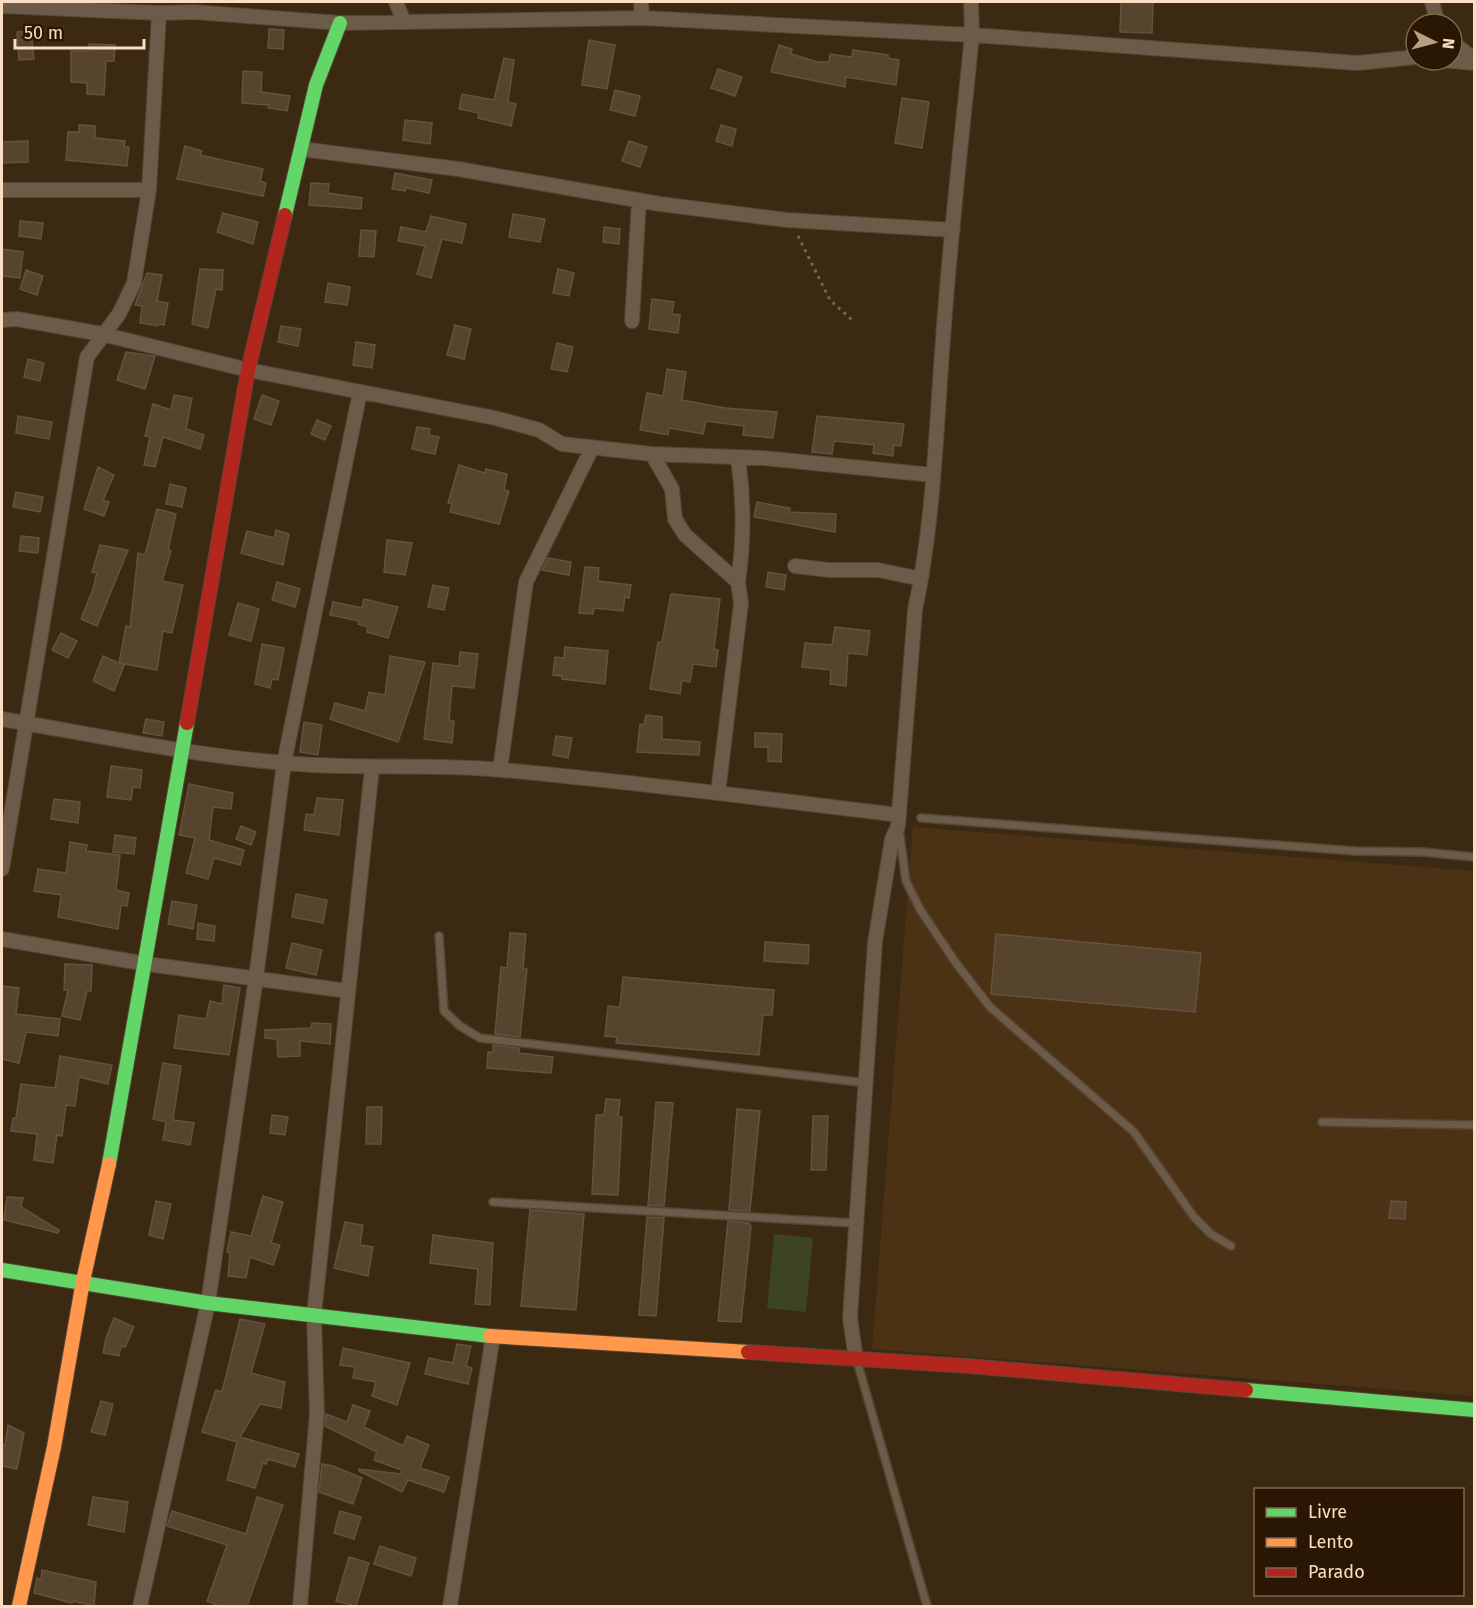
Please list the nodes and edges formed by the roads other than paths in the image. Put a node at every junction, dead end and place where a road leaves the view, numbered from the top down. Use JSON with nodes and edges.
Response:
{"nodes":[{"id":1,"x":396,"y":2,"type":"edge"},
{"id":2,"x":641,"y":2,"type":"edge"},
{"id":3,"x":971,"y":2,"type":"edge"},
{"id":4,"x":2,"y":6,"type":"edge"},
{"id":5,"x":193,"y":7,"type":"edge"},
{"id":6,"x":159,"y":13,"type":"junction"},
{"id":7,"x":642,"y":18,"type":"junction"},
{"id":8,"x":404,"y":22,"type":"junction"},
{"id":9,"x":340,"y":23,"type":"junction"},
{"id":10,"x":972,"y":35,"type":"junction"},
{"id":11,"x":1404,"y":58,"type":"edge"},
{"id":12,"x":301,"y":149,"type":"junction"},
{"id":13,"x":2,"y":190,"type":"edge"},
{"id":14,"x":149,"y":190,"type":"junction"},
{"id":15,"x":639,"y":200,"type":"junction"},
{"id":16,"x":953,"y":230,"type":"junction"},
{"id":17,"x":2,"y":320,"type":"edge"},
{"id":18,"x":632,"y":321,"type":"dead end"},
{"id":19,"x":102,"y":334,"type":"junction"},
{"id":20,"x":248,"y":370,"type":"junction"},
{"id":21,"x":360,"y":392,"type":"junction"},
{"id":22,"x":592,"y":448,"type":"junction"},
{"id":23,"x":652,"y":454,"type":"junction"},
{"id":24,"x":738,"y":458,"type":"junction"},
{"id":25,"x":933,"y":475,"type":"junction"},
{"id":26,"x":795,"y":566,"type":"dead end"},
{"id":27,"x":922,"y":575,"type":"junction"},
{"id":28,"x":738,"y":582,"type":"junction"},
{"id":29,"x":2,"y":719,"type":"edge"},
{"id":30,"x":27,"y":723,"type":"junction"},
{"id":31,"x":180,"y":751,"type":"junction"},
{"id":32,"x":284,"y":763,"type":"junction"},
{"id":33,"x":372,"y":768,"type":"junction"},
{"id":34,"x":500,"y":770,"type":"junction"},
{"id":35,"x":718,"y":793,"type":"junction"},
{"id":36,"x":921,"y":818,"type":"dead end"},
{"id":37,"x":899,"y":821,"type":"junction"},
{"id":38,"x":1474,"y":857,"type":"edge"},
{"id":39,"x":2,"y":869,"type":"edge"},
{"id":40,"x":439,"y":936,"type":"dead end"},
{"id":41,"x":2,"y":939,"type":"edge"},
{"id":42,"x":147,"y":964,"type":"junction"},
{"id":43,"x":256,"y":978,"type":"junction"},
{"id":44,"x":348,"y":991,"type":"junction"},
{"id":45,"x":867,"y":1083,"type":"junction"},
{"id":46,"x":1322,"y":1122,"type":"dead end"},
{"id":47,"x":1474,"y":1125,"type":"edge"},
{"id":48,"x":493,"y":1202,"type":"dead end"},
{"id":49,"x":854,"y":1222,"type":"junction"},
{"id":50,"x":1230,"y":1246,"type":"dead end"},
{"id":51,"x":2,"y":1270,"type":"edge"},
{"id":52,"x":83,"y":1281,"type":"junction"},
{"id":53,"x":208,"y":1303,"type":"junction"},
{"id":54,"x":314,"y":1316,"type":"junction"},
{"id":55,"x":493,"y":1336,"type":"junction"},
{"id":56,"x":856,"y":1359,"type":"junction"},
{"id":57,"x":1474,"y":1410,"type":"edge"},
{"id":58,"x":19,"y":1606,"type":"edge"},
{"id":59,"x":141,"y":1606,"type":"edge"},
{"id":60,"x":300,"y":1606,"type":"edge"},
{"id":61,"x":450,"y":1606,"type":"edge"},
{"id":62,"x":927,"y":1606,"type":"edge"}],
"edges":[{"from":1,"to":8,"type":"street"},
{"from":2,"to":7,"type":"street"},
{"from":3,"to":10,"type":"street"},
{"from":4,"to":6,"type":"street"},
{"from":5,"to":6,"type":"street"},
{"from":5,"to":9,"type":"street"},
{"from":6,"to":14,"type":"street"},
{"from":7,"to":8,"type":"street"},
{"from":7,"to":10,"type":"street"},
{"from":8,"to":9,"type":"street"},
{"from":9,"to":12,"type":"street"},
{"from":10,"to":11,"type":"street"},
{"from":10,"to":16,"type":"street"},
{"from":12,"to":15,"type":"street"},
{"from":12,"to":20,"type":"street"},
{"from":13,"to":14,"type":"street"},
{"from":14,"to":19,"type":"street"},
{"from":15,"to":16,"type":"street"},
{"from":15,"to":18,"type":"street"},
{"from":16,"to":25,"type":"street"},
{"from":17,"to":19,"type":"street"},
{"from":19,"to":20,"type":"street"},
{"from":19,"to":30,"type":"street"},
{"from":20,"to":21,"type":"street"},
{"from":20,"to":31,"type":"street"},
{"from":21,"to":22,"type":"street"},
{"from":21,"to":32,"type":"street"},
{"from":22,"to":23,"type":"street"},
{"from":22,"to":34,"type":"street"},
{"from":23,"to":24,"type":"street"},
{"from":23,"to":28,"type":"street"},
{"from":24,"to":25,"type":"street"},
{"from":24,"to":28,"type":"street"},
{"from":25,"to":27,"type":"street"},
{"from":26,"to":27,"type":"street"},
{"from":27,"to":37,"type":"street"},
{"from":28,"to":35,"type":"street"},
{"from":29,"to":30,"type":"street"},
{"from":30,"to":31,"type":"street"},
{"from":30,"to":39,"type":"street"},
{"from":31,"to":32,"type":"street"},
{"from":31,"to":42,"type":"street"},
{"from":32,"to":33,"type":"street"},
{"from":32,"to":43,"type":"street"},
{"from":33,"to":34,"type":"street"},
{"from":33,"to":44,"type":"street"},
{"from":34,"to":35,"type":"street"},
{"from":35,"to":37,"type":"street"},
{"from":36,"to":38,"type":"lane"},
{"from":37,"to":45,"type":"street"},
{"from":37,"to":50,"type":"lane"},
{"from":40,"to":45,"type":"lane"},
{"from":41,"to":42,"type":"street"},
{"from":42,"to":43,"type":"street"},
{"from":42,"to":52,"type":"street"},
{"from":43,"to":44,"type":"street"},
{"from":43,"to":53,"type":"street"},
{"from":44,"to":54,"type":"street"},
{"from":45,"to":49,"type":"street"},
{"from":46,"to":47,"type":"lane"},
{"from":48,"to":49,"type":"lane"},
{"from":49,"to":56,"type":"street"},
{"from":51,"to":52,"type":"street"},
{"from":52,"to":53,"type":"street"},
{"from":52,"to":58,"type":"street"},
{"from":53,"to":54,"type":"street"},
{"from":53,"to":59,"type":"street"},
{"from":54,"to":55,"type":"street"},
{"from":54,"to":60,"type":"street"},
{"from":55,"to":56,"type":"street"},
{"from":55,"to":61,"type":"street"},
{"from":56,"to":57,"type":"street"},
{"from":56,"to":62,"type":"lane"}]}
